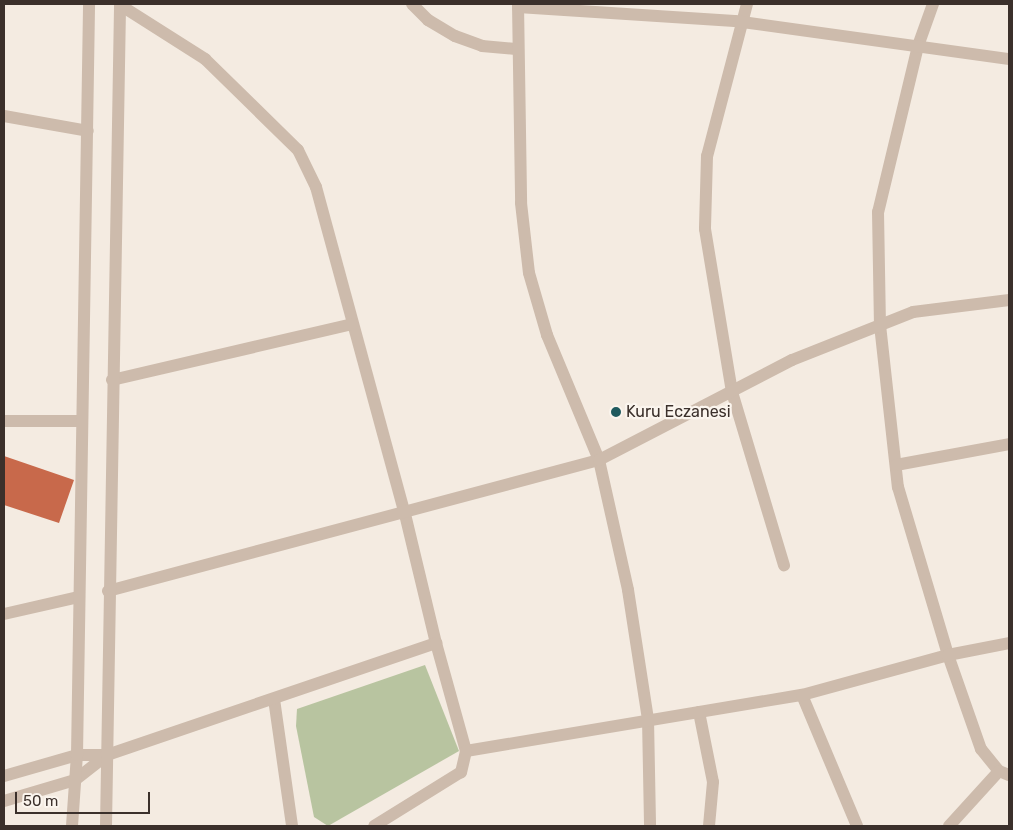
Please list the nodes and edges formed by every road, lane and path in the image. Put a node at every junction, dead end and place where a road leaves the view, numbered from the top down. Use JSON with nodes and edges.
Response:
{"nodes":[{"id":1,"x":89,"y":4,"type":"edge"},
{"id":2,"x":120,"y":4,"type":"edge"},
{"id":3,"x":412,"y":4,"type":"edge"},
{"id":4,"x":747,"y":4,"type":"edge"},
{"id":5,"x":933,"y":4,"type":"edge"},
{"id":6,"x":518,"y":5,"type":"edge"},
{"id":7,"x":744,"y":22,"type":"junction"},
{"id":8,"x":918,"y":46,"type":"junction"},
{"id":9,"x":516,"y":49,"type":"junction"},
{"id":10,"x":1009,"y":59,"type":"edge"},
{"id":11,"x":4,"y":116,"type":"edge"},
{"id":12,"x":88,"y":131,"type":"junction"},
{"id":13,"x":1009,"y":300,"type":"edge"},
{"id":14,"x":354,"y":324,"type":"junction"},
{"id":15,"x":880,"y":325,"type":"junction"},
{"id":16,"x":112,"y":380,"type":"junction"},
{"id":17,"x":732,"y":392,"type":"junction"},
{"id":18,"x":4,"y":421,"type":"edge"},
{"id":19,"x":82,"y":421,"type":"junction"},
{"id":20,"x":1009,"y":444,"type":"edge"},
{"id":21,"x":599,"y":460,"type":"junction"},
{"id":22,"x":896,"y":464,"type":"junction"},
{"id":23,"x":404,"y":510,"type":"junction"},
{"id":24,"x":784,"y":565,"type":"dead end"},
{"id":25,"x":108,"y":591,"type":"junction"},
{"id":26,"x":79,"y":597,"type":"junction"},
{"id":27,"x":4,"y":614,"type":"edge"},
{"id":28,"x":436,"y":643,"type":"junction"},
{"id":29,"x":1009,"y":643,"type":"edge"},
{"id":30,"x":948,"y":655,"type":"junction"},
{"id":31,"x":802,"y":695,"type":"junction"},
{"id":32,"x":274,"y":699,"type":"junction"},
{"id":33,"x":700,"y":712,"type":"junction"},
{"id":34,"x":648,"y":719,"type":"junction"},
{"id":35,"x":466,"y":751,"type":"junction"},
{"id":36,"x":76,"y":754,"type":"junction"},
{"id":37,"x":107,"y":755,"type":"junction"},
{"id":38,"x":1004,"y":773,"type":"edge"},
{"id":39,"x":4,"y":776,"type":"edge"},
{"id":40,"x":75,"y":780,"type":"junction"},
{"id":41,"x":4,"y":801,"type":"edge"},
{"id":42,"x":72,"y":826,"type":"edge"},
{"id":43,"x":106,"y":826,"type":"edge"},
{"id":44,"x":292,"y":826,"type":"edge"},
{"id":45,"x":374,"y":826,"type":"edge"},
{"id":46,"x":650,"y":826,"type":"edge"},
{"id":47,"x":709,"y":826,"type":"edge"},
{"id":48,"x":857,"y":826,"type":"edge"},
{"id":49,"x":949,"y":826,"type":"edge"}],
"edges":[{"from":1,"to":12,"type":"street"},
{"from":2,"to":14,"type":"street"},
{"from":2,"to":16,"type":"street"},
{"from":3,"to":9,"type":"street"},
{"from":4,"to":7,"type":"street"},
{"from":5,"to":8,"type":"street"},
{"from":6,"to":7,"type":"street"},
{"from":6,"to":9,"type":"street"},
{"from":7,"to":8,"type":"street"},
{"from":7,"to":17,"type":"street"},
{"from":8,"to":10,"type":"street"},
{"from":8,"to":15,"type":"street"},
{"from":9,"to":21,"type":"street"},
{"from":11,"to":12,"type":"street"},
{"from":12,"to":19,"type":"street"},
{"from":13,"to":15,"type":"street"},
{"from":14,"to":16,"type":"street"},
{"from":14,"to":23,"type":"street"},
{"from":15,"to":17,"type":"street"},
{"from":15,"to":22,"type":"street"},
{"from":16,"to":25,"type":"street"},
{"from":17,"to":21,"type":"street"},
{"from":17,"to":24,"type":"street"},
{"from":18,"to":19,"type":"street"},
{"from":19,"to":26,"type":"street"},
{"from":20,"to":22,"type":"street"},
{"from":21,"to":23,"type":"street"},
{"from":21,"to":34,"type":"street"},
{"from":22,"to":30,"type":"street"},
{"from":23,"to":25,"type":"street"},
{"from":23,"to":28,"type":"street"},
{"from":25,"to":37,"type":"street"},
{"from":26,"to":27,"type":"street"},
{"from":26,"to":36,"type":"street"},
{"from":28,"to":32,"type":"street"},
{"from":28,"to":35,"type":"street"},
{"from":29,"to":30,"type":"street"},
{"from":30,"to":31,"type":"street"},
{"from":30,"to":38,"type":"street"},
{"from":31,"to":33,"type":"street"},
{"from":31,"to":48,"type":"street"},
{"from":32,"to":37,"type":"street"},
{"from":32,"to":44,"type":"street"},
{"from":33,"to":34,"type":"street"},
{"from":33,"to":47,"type":"street"},
{"from":34,"to":35,"type":"street"},
{"from":34,"to":46,"type":"street"},
{"from":35,"to":45,"type":"street"},
{"from":36,"to":37,"type":"street"},
{"from":36,"to":39,"type":"street"},
{"from":36,"to":40,"type":"street"},
{"from":37,"to":40,"type":"street"},
{"from":37,"to":43,"type":"street"},
{"from":38,"to":49,"type":"street"},
{"from":40,"to":41,"type":"street"},
{"from":40,"to":42,"type":"street"}]}
